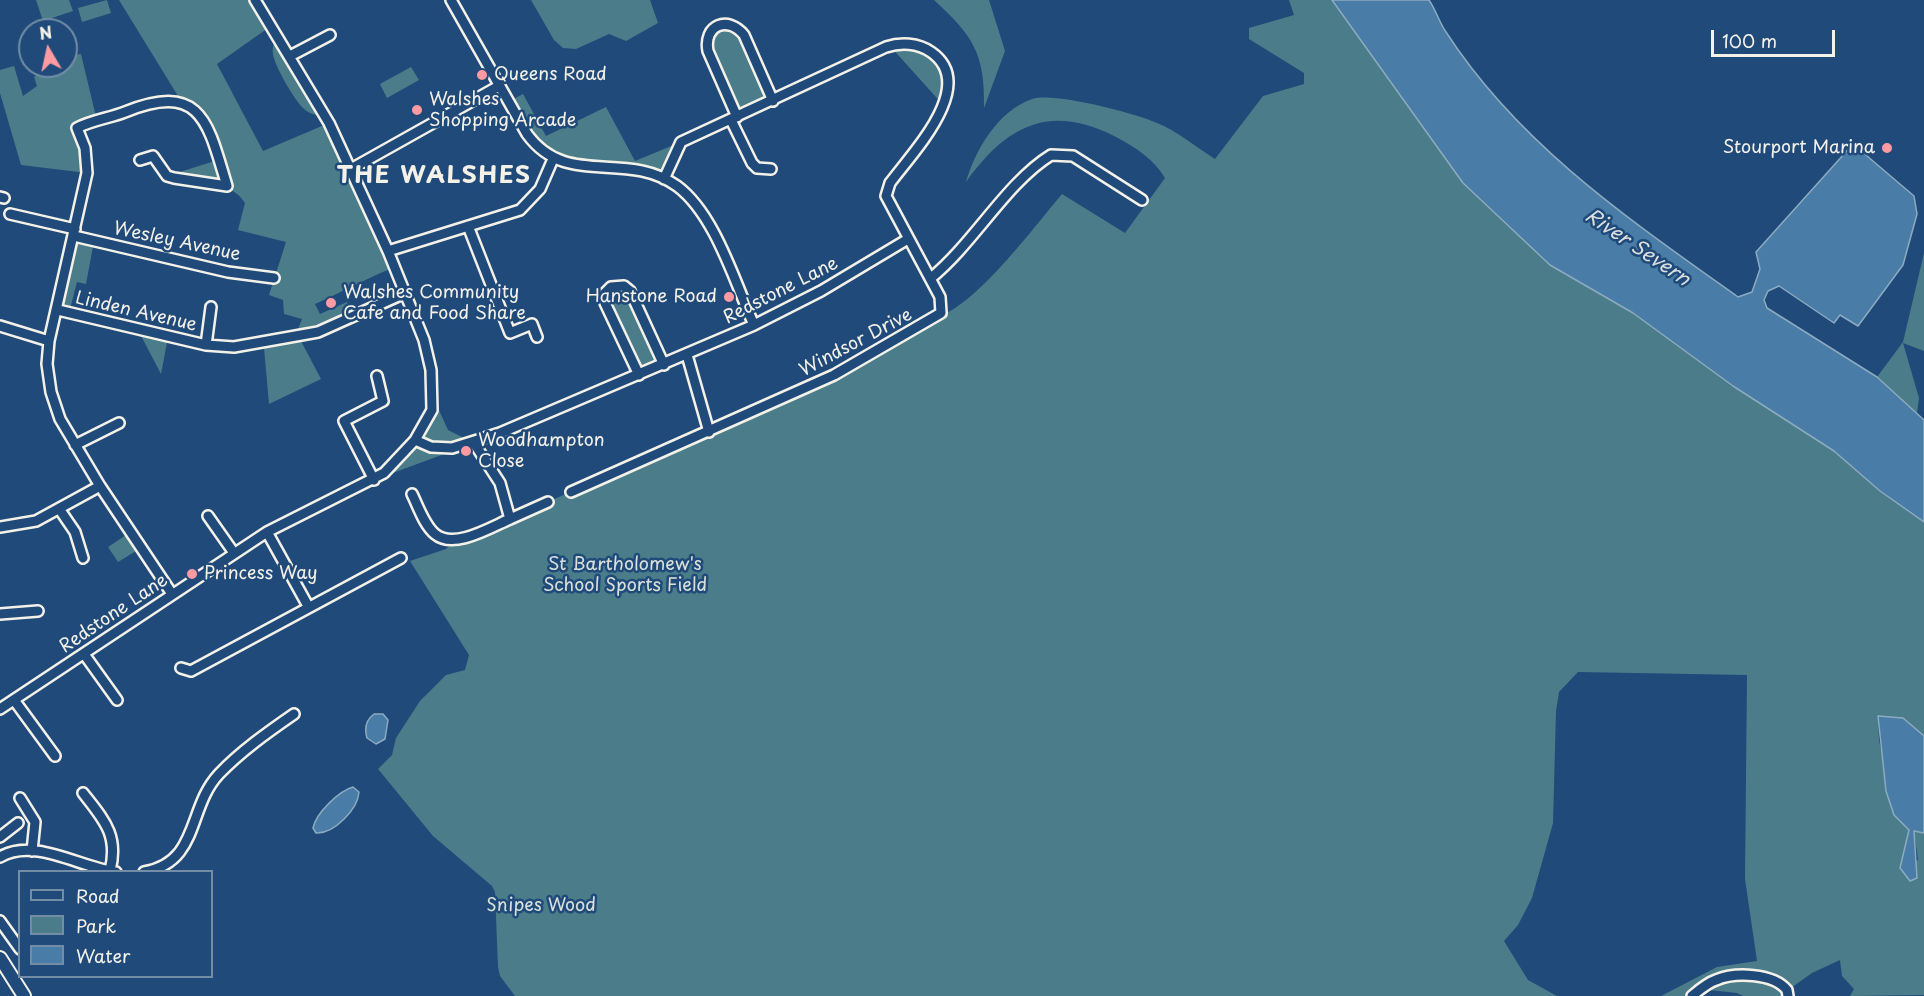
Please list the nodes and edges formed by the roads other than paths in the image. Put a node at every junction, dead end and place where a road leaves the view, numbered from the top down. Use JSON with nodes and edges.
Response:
{"nodes":[{"id":1,"x":255,"y":0,"type":"edge"},
{"id":2,"x":451,"y":0,"type":"edge"},
{"id":3,"x":330,"y":35,"type":"dead end"},
{"id":4,"x":290,"y":56,"type":"junction"},
{"id":5,"x":499,"y":86,"type":"junction"},
{"id":6,"x":773,"y":101,"type":"junction"},
{"id":7,"x":734,"y":118,"type":"junction"},
{"id":8,"x":553,"y":159,"type":"junction"},
{"id":9,"x":140,"y":160,"type":"dead end"},
{"id":10,"x":771,"y":168,"type":"dead end"},
{"id":11,"x":351,"y":169,"type":"junction"},
{"id":12,"x":664,"y":179,"type":"junction"},
{"id":13,"x":1142,"y":200,"type":"dead end"},
{"id":14,"x":10,"y":214,"type":"dead end"},
{"id":15,"x":468,"y":226,"type":"junction"},
{"id":16,"x":74,"y":232,"type":"junction"},
{"id":17,"x":908,"y":239,"type":"junction"},
{"id":18,"x":388,"y":251,"type":"junction"},
{"id":19,"x":274,"y":278,"type":"dead end"},
{"id":20,"x":931,"y":278,"type":"junction"},
{"id":21,"x":405,"y":293,"type":"junction"},
{"id":22,"x":212,"y":308,"type":"dead end"},
{"id":23,"x":58,"y":310,"type":"junction"},
{"id":24,"x":754,"y":325,"type":"junction"},
{"id":25,"x":0,"y":326,"type":"edge"},
{"id":26,"x":537,"y":337,"type":"dead end"},
{"id":27,"x":49,"y":341,"type":"junction"},
{"id":28,"x":206,"y":345,"type":"junction"},
{"id":29,"x":687,"y":355,"type":"junction"},
{"id":30,"x":664,"y":365,"type":"junction"},
{"id":31,"x":639,"y":375,"type":"junction"},
{"id":32,"x":377,"y":376,"type":"dead end"},
{"id":33,"x":120,"y":423,"type":"dead end"},
{"id":34,"x":709,"y":432,"type":"junction"},
{"id":35,"x":415,"y":440,"type":"junction"},
{"id":36,"x":474,"y":443,"type":"junction"},
{"id":37,"x":75,"y":445,"type":"junction"},
{"id":38,"x":374,"y":480,"type":"junction"},
{"id":39,"x":100,"y":486,"type":"junction"},
{"id":40,"x":571,"y":492,"type":"dead end"},
{"id":41,"x":412,"y":494,"type":"dead end"},
{"id":42,"x":548,"y":502,"type":"dead end"},
{"id":43,"x":60,"y":510,"type":"junction"},
{"id":44,"x":208,"y":516,"type":"dead end"},
{"id":45,"x":510,"y":519,"type":"junction"},
{"id":46,"x":0,"y":527,"type":"edge"},
{"id":47,"x":267,"y":532,"type":"junction"},
{"id":48,"x":234,"y":553,"type":"junction"},
{"id":49,"x":83,"y":558,"type":"dead end"},
{"id":50,"x":401,"y":558,"type":"dead end"},
{"id":51,"x":172,"y":594,"type":"junction"},
{"id":52,"x":308,"y":606,"type":"junction"},
{"id":53,"x":38,"y":611,"type":"dead end"},
{"id":54,"x":0,"y":614,"type":"edge"},
{"id":55,"x":84,"y":654,"type":"junction"},
{"id":56,"x":181,"y":668,"type":"dead end"},
{"id":57,"x":14,"y":700,"type":"junction"},
{"id":58,"x":117,"y":700,"type":"dead end"},
{"id":59,"x":0,"y":710,"type":"edge"},
{"id":60,"x":294,"y":714,"type":"dead end"},
{"id":61,"x":55,"y":756,"type":"dead end"},
{"id":62,"x":83,"y":793,"type":"dead end"},
{"id":63,"x":20,"y":798,"type":"dead end"},
{"id":64,"x":18,"y":823,"type":"dead end"},
{"id":65,"x":0,"y":837,"type":"edge"},
{"id":66,"x":32,"y":851,"type":"junction"},
{"id":67,"x":1,"y":852,"type":"edge"},
{"id":68,"x":75,"y":867,"type":"edge"},
{"id":69,"x":101,"y":870,"type":"edge"},
{"id":70,"x":110,"y":870,"type":"edge"},
{"id":71,"x":149,"y":870,"type":"edge"},
{"id":72,"x":0,"y":921,"type":"edge"},
{"id":73,"x":18,"y":946,"type":"edge"},
{"id":74,"x":0,"y":958,"type":"edge"},
{"id":75,"x":24,"y":996,"type":"edge"},
{"id":76,"x":1692,"y":996,"type":"edge"},
{"id":77,"x":1788,"y":996,"type":"edge"}],
"edges":[{"from":1,"to":4,"type":"street","name":"Redstone Lane"},
{"from":2,"to":5,"type":"street"},
{"from":3,"to":4,"type":"street"},
{"from":4,"to":11,"type":"street","name":"Redstone Lane"},
{"from":5,"to":8,"type":"street"},
{"from":5,"to":11,"type":"street"},
{"from":6,"to":7,"type":"street"},
{"from":6,"to":7,"type":"street"},
{"from":6,"to":17,"type":"street","name":"Windsor Drive"},
{"from":7,"to":10,"type":"street"},
{"from":7,"to":12,"type":"street"},
{"from":8,"to":12,"type":"street"},
{"from":8,"to":15,"type":"street"},
{"from":9,"to":16,"type":"street"},
{"from":11,"to":18,"type":"street","name":"Redstone Lane"},
{"from":12,"to":24,"type":"street"},
{"from":13,"to":20,"type":"street"},
{"from":14,"to":16,"type":"street","name":"Wesley Avenue"},
{"from":15,"to":18,"type":"street"},
{"from":15,"to":26,"type":"street"},
{"from":16,"to":19,"type":"street","name":"Wesley Avenue"},
{"from":16,"to":23,"type":"street"},
{"from":17,"to":20,"type":"street","name":"Windsor Drive"},
{"from":17,"to":24,"type":"street","name":"Redstone Lane"},
{"from":18,"to":21,"type":"street","name":"Redstone Lane"},
{"from":20,"to":34,"type":"street","name":"Windsor Drive"},
{"from":21,"to":28,"type":"street","name":"Linden Avenue"},
{"from":21,"to":35,"type":"street","name":"Redstone Lane"},
{"from":22,"to":28,"type":"street","name":"Linden Avenue"},
{"from":23,"to":27,"type":"street"},
{"from":23,"to":28,"type":"street","name":"Linden Avenue"},
{"from":24,"to":29,"type":"street","name":"Redstone Lane"},
{"from":25,"to":27,"type":"street"},
{"from":27,"to":37,"type":"street"},
{"from":29,"to":30,"type":"street","name":"Redstone Lane"},
{"from":29,"to":34,"type":"street"},
{"from":30,"to":31,"type":"street","name":"Redstone Lane"},
{"from":30,"to":31,"type":"street"},
{"from":31,"to":36,"type":"street","name":"Redstone Lane"},
{"from":32,"to":38,"type":"street"},
{"from":33,"to":37,"type":"street"},
{"from":34,"to":40,"type":"street","name":"Windsor Drive"},
{"from":35,"to":36,"type":"street","name":"Redstone Lane"},
{"from":35,"to":38,"type":"street","name":"Redstone Lane"},
{"from":36,"to":45,"type":"street"},
{"from":37,"to":39,"type":"street"},
{"from":38,"to":47,"type":"street","name":"Redstone Lane"},
{"from":39,"to":43,"type":"street"},
{"from":39,"to":51,"type":"street"},
{"from":41,"to":45,"type":"street"},
{"from":42,"to":45,"type":"street"},
{"from":43,"to":46,"type":"street"},
{"from":43,"to":49,"type":"street"},
{"from":44,"to":48,"type":"street"},
{"from":47,"to":48,"type":"street","name":"Redstone Lane"},
{"from":47,"to":52,"type":"street"},
{"from":48,"to":51,"type":"street","name":"Redstone Lane"},
{"from":50,"to":52,"type":"street"},
{"from":51,"to":55,"type":"street","name":"Redstone Lane"},
{"from":52,"to":56,"type":"street"},
{"from":53,"to":54,"type":"street"},
{"from":55,"to":57,"type":"street","name":"Redstone Lane"},
{"from":55,"to":58,"type":"street"},
{"from":57,"to":59,"type":"street","name":"Redstone Lane"},
{"from":57,"to":61,"type":"street"},
{"from":60,"to":71,"type":"street"},
{"from":62,"to":70,"type":"street"},
{"from":63,"to":66,"type":"street"},
{"from":64,"to":65,"type":"street"},
{"from":66,"to":67,"type":"street"},
{"from":66,"to":68,"type":"street"},
{"from":68,"to":69,"type":"street"},
{"from":72,"to":73,"type":"street"},
{"from":74,"to":75,"type":"main road"},
{"from":76,"to":77,"type":"street"}]}
